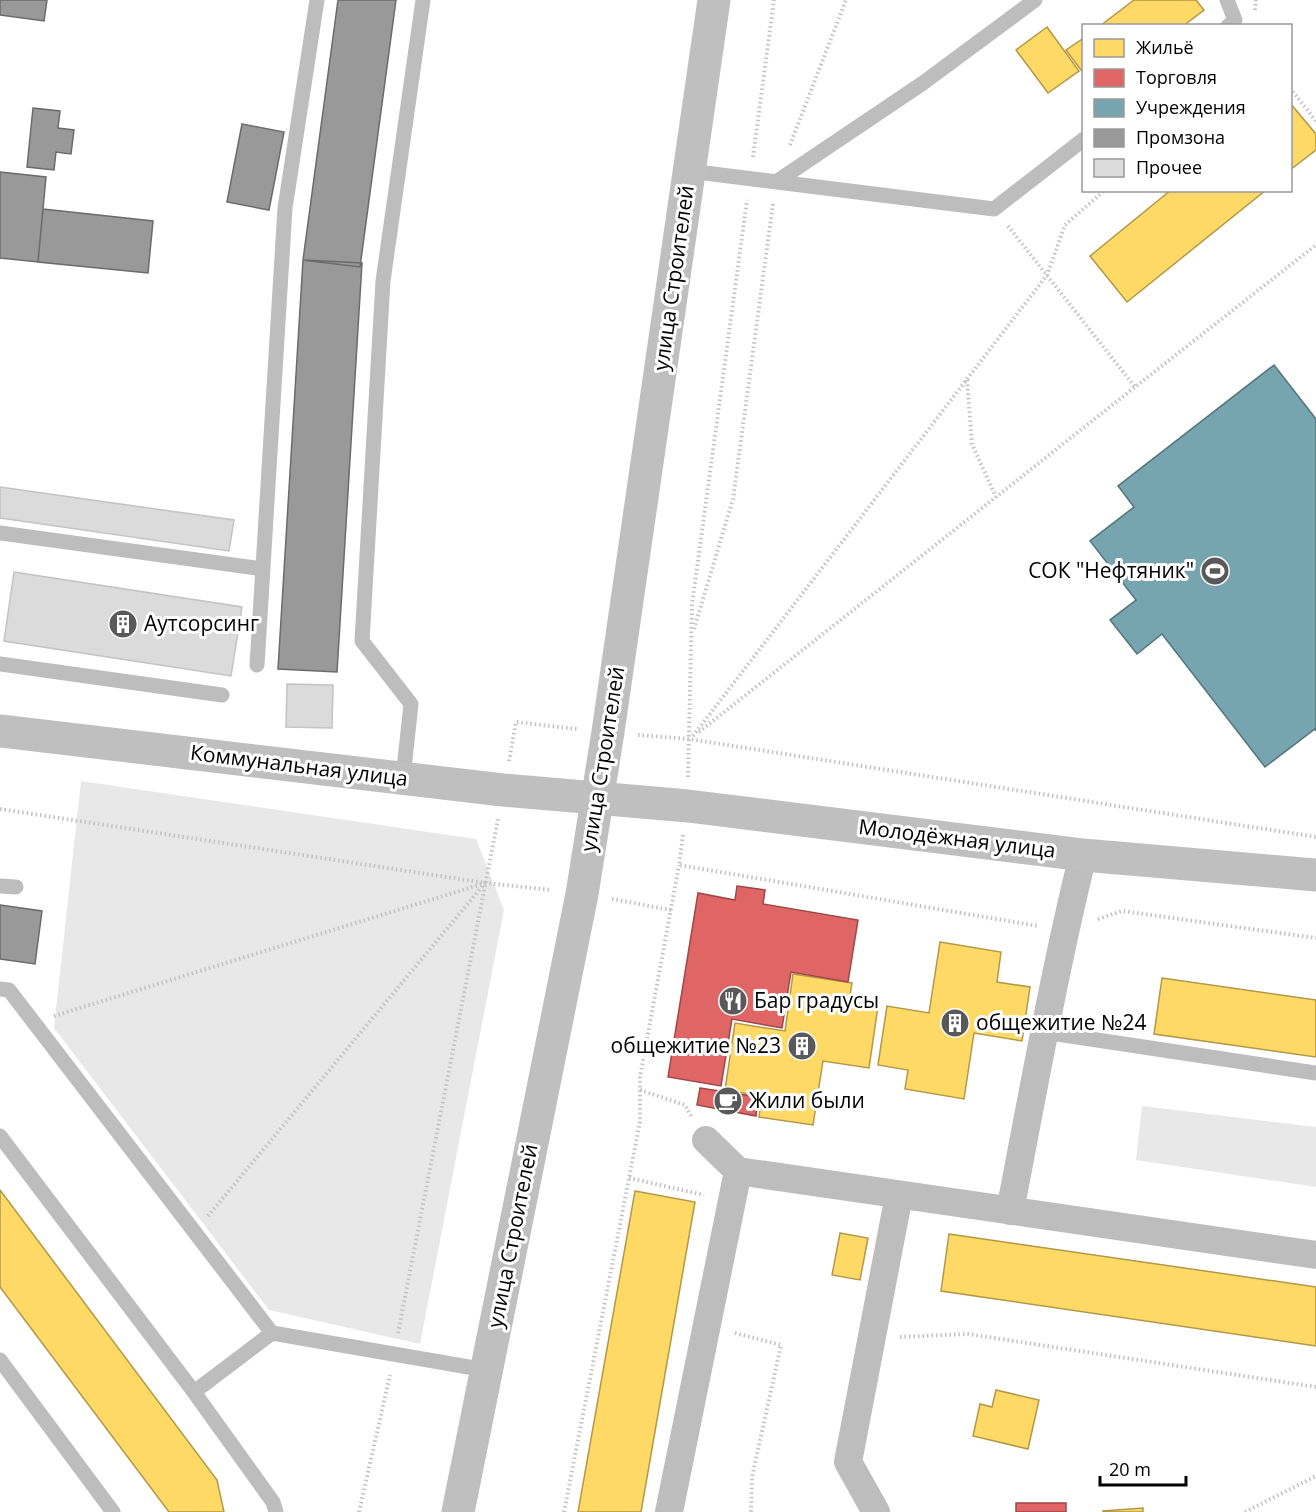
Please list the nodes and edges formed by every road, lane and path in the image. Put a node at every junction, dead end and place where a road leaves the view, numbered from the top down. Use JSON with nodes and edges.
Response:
{"nodes":[{"id":1,"x":317,"y":0,"type":"edge"},
{"id":2,"x":423,"y":0,"type":"edge"},
{"id":3,"x":714,"y":0,"type":"edge"},
{"id":4,"x":774,"y":0,"type":"edge"},
{"id":5,"x":846,"y":0,"type":"edge"},
{"id":6,"x":1035,"y":0,"type":"edge"},
{"id":7,"x":1227,"y":0,"type":"edge"},
{"id":8,"x":1230,"y":24,"type":"edge"},
{"id":9,"x":1292,"y":91,"type":"edge"},
{"id":10,"x":1316,"y":121,"type":"edge"},
{"id":11,"x":1082,"y":140,"type":"edge"},
{"id":12,"x":689,"y":171,"type":"junction"},
{"id":13,"x":750,"y":178,"type":"junction"},
{"id":14,"x":776,"y":182,"type":"junction"},
{"id":15,"x":1103,"y":192,"type":"edge"},
{"id":16,"x":994,"y":209,"type":"junction"},
{"id":17,"x":1316,"y":244,"type":"edge"},
{"id":18,"x":1047,"y":275,"type":"junction"},
{"id":19,"x":967,"y":379,"type":"junction"},
{"id":20,"x":1135,"y":387,"type":"junction"},
{"id":21,"x":996,"y":497,"type":"junction"},
{"id":22,"x":0,"y":533,"type":"edge"},
{"id":23,"x":263,"y":569,"type":"junction"},
{"id":24,"x":692,"y":635,"type":"junction"},
{"id":25,"x":0,"y":664,"type":"edge"},
{"id":26,"x":257,"y":665,"type":"dead end"},
{"id":27,"x":222,"y":695,"type":"dead end"},
{"id":28,"x":0,"y":731,"type":"edge"},
{"id":29,"x":691,"y":738,"type":"junction"},
{"id":30,"x":403,"y":778,"type":"junction"},
{"id":31,"x":503,"y":790,"type":"junction"},
{"id":32,"x":598,"y":798,"type":"junction"},
{"id":33,"x":688,"y":806,"type":"junction"},
{"id":34,"x":0,"y":809,"type":"edge"},
{"id":35,"x":1316,"y":837,"type":"edge"},
{"id":36,"x":1083,"y":855,"type":"junction"},
{"id":37,"x":679,"y":865,"type":"junction"},
{"id":38,"x":1316,"y":875,"type":"edge"},
{"id":39,"x":486,"y":883,"type":"junction"},
{"id":40,"x":0,"y":886,"type":"edge"},
{"id":41,"x":16,"y":887,"type":"dead end"},
{"id":42,"x":582,"y":894,"type":"junction"},
{"id":43,"x":670,"y":910,"type":"junction"},
{"id":44,"x":1065,"y":930,"type":"junction"},
{"id":45,"x":1316,"y":938,"type":"edge"},
{"id":46,"x":0,"y":989,"type":"edge"},
{"id":47,"x":33,"y":1022,"type":"junction"},
{"id":48,"x":1044,"y":1032,"type":"junction"},
{"id":49,"x":1316,"y":1073,"type":"edge"},
{"id":50,"x":640,"y":1090,"type":"junction"},
{"id":51,"x":0,"y":1136,"type":"edge"},
{"id":52,"x":706,"y":1140,"type":"joint"},
{"id":53,"x":738,"y":1171,"type":"junction"},
{"id":54,"x":629,"y":1178,"type":"junction"},
{"id":55,"x":899,"y":1195,"type":"junction"},
{"id":56,"x":702,"y":1206,"type":"dead end"},
{"id":57,"x":1010,"y":1211,"type":"junction"},
{"id":58,"x":195,"y":1232,"type":"junction"},
{"id":59,"x":1316,"y":1255,"type":"edge"},
{"id":60,"x":707,"y":1326,"type":"junction"},
{"id":61,"x":272,"y":1333,"type":"junction"},
{"id":62,"x":872,"y":1338,"type":"junction"},
{"id":63,"x":394,"y":1354,"type":"junction"},
{"id":64,"x":0,"y":1360,"type":"edge"},
{"id":65,"x":486,"y":1370,"type":"junction"},
{"id":66,"x":1316,"y":1388,"type":"edge"},
{"id":67,"x":194,"y":1392,"type":"junction"},
{"id":68,"x":1316,"y":1476,"type":"edge"},
{"id":69,"x":113,"y":1512,"type":"edge"},
{"id":70,"x":276,"y":1512,"type":"edge"},
{"id":71,"x":359,"y":1512,"type":"edge"},
{"id":72,"x":458,"y":1512,"type":"edge"},
{"id":73,"x":564,"y":1512,"type":"edge"},
{"id":74,"x":669,"y":1512,"type":"edge"},
{"id":75,"x":751,"y":1512,"type":"edge"},
{"id":76,"x":876,"y":1512,"type":"edge"},
{"id":77,"x":1245,"y":1512,"type":"edge"}],
"edges":[{"from":1,"to":23,"type":"lane"},
{"from":2,"to":30,"type":"lane"},
{"from":3,"to":12,"type":"main road","name":"улица Строителей"},
{"from":4,"to":13,"type":"path"},
{"from":5,"to":14,"type":"path"},
{"from":6,"to":14,"type":"lane"},
{"from":7,"to":8,"type":"lane"},
{"from":9,"to":10,"type":"path"},
{"from":11,"to":16,"type":"lane"},
{"from":12,"to":13,"type":"lane"},
{"from":12,"to":32,"type":"main road","name":"улица Строителей"},
{"from":13,"to":14,"type":"lane"},
{"from":13,"to":24,"type":"path"},
{"from":14,"to":16,"type":"lane"},
{"from":14,"to":24,"type":"path"},
{"from":15,"to":18,"type":"path"},
{"from":16,"to":18,"type":"path"},
{"from":17,"to":20,"type":"path"},
{"from":18,"to":19,"type":"path"},
{"from":18,"to":20,"type":"path"},
{"from":19,"to":21,"type":"path"},
{"from":19,"to":29,"type":"path"},
{"from":20,"to":21,"type":"path"},
{"from":21,"to":29,"type":"path"},
{"from":22,"to":23,"type":"lane"},
{"from":23,"to":26,"type":"lane"},
{"from":24,"to":29,"type":"path"},
{"from":25,"to":27,"type":"lane"},
{"from":28,"to":30,"type":"main road","name":"Коммунальная улица"},
{"from":29,"to":33,"type":"path"},
{"from":29,"to":35,"type":"path"},
{"from":30,"to":31,"type":"main road","name":"Коммунальная улица"},
{"from":31,"to":32,"type":"main road","name":"Коммунальная улица"},
{"from":31,"to":39,"type":"path"},
{"from":32,"to":33,"type":"main road","name":"Молодёжная улица"},
{"from":32,"to":42,"type":"main road","name":"улица Строителей"},
{"from":33,"to":36,"type":"main road","name":"Молодёжная улица"},
{"from":33,"to":37,"type":"path"},
{"from":34,"to":39,"type":"path"},
{"from":36,"to":38,"type":"main road","name":"Молодёжная улица"},
{"from":36,"to":44,"type":"street"},
{"from":37,"to":43,"type":"path"},
{"from":37,"to":44,"type":"path"},
{"from":39,"to":42,"type":"path"},
{"from":39,"to":47,"type":"path"},
{"from":39,"to":58,"type":"path"},
{"from":39,"to":63,"type":"path"},
{"from":40,"to":41,"type":"lane"},
{"from":42,"to":43,"type":"path"},
{"from":42,"to":65,"type":"main road","name":"улица Строителей"},
{"from":43,"to":50,"type":"path"},
{"from":44,"to":45,"type":"path"},
{"from":44,"to":48,"type":"street"},
{"from":46,"to":47,"type":"lane"},
{"from":47,"to":58,"type":"lane"},
{"from":48,"to":49,"type":"lane"},
{"from":48,"to":57,"type":"street"},
{"from":50,"to":52,"type":"path"},
{"from":50,"to":54,"type":"path"},
{"from":51,"to":67,"type":"lane"},
{"from":52,"to":53,"type":"street"},
{"from":53,"to":55,"type":"street"},
{"from":53,"to":60,"type":"street"},
{"from":54,"to":56,"type":"path"},
{"from":54,"to":73,"type":"path"},
{"from":55,"to":57,"type":"street"},
{"from":55,"to":62,"type":"street"},
{"from":57,"to":59,"type":"street"},
{"from":58,"to":61,"type":"lane"},
{"from":60,"to":74,"type":"street"},
{"from":60,"to":75,"type":"path"},
{"from":61,"to":63,"type":"lane"},
{"from":61,"to":67,"type":"lane"},
{"from":62,"to":66,"type":"path"},
{"from":62,"to":76,"type":"street"},
{"from":63,"to":65,"type":"lane"},
{"from":63,"to":71,"type":"path"},
{"from":64,"to":69,"type":"lane"},
{"from":65,"to":72,"type":"main road","name":"улица Строителей"},
{"from":67,"to":70,"type":"lane"},
{"from":68,"to":77,"type":"path"}]}
